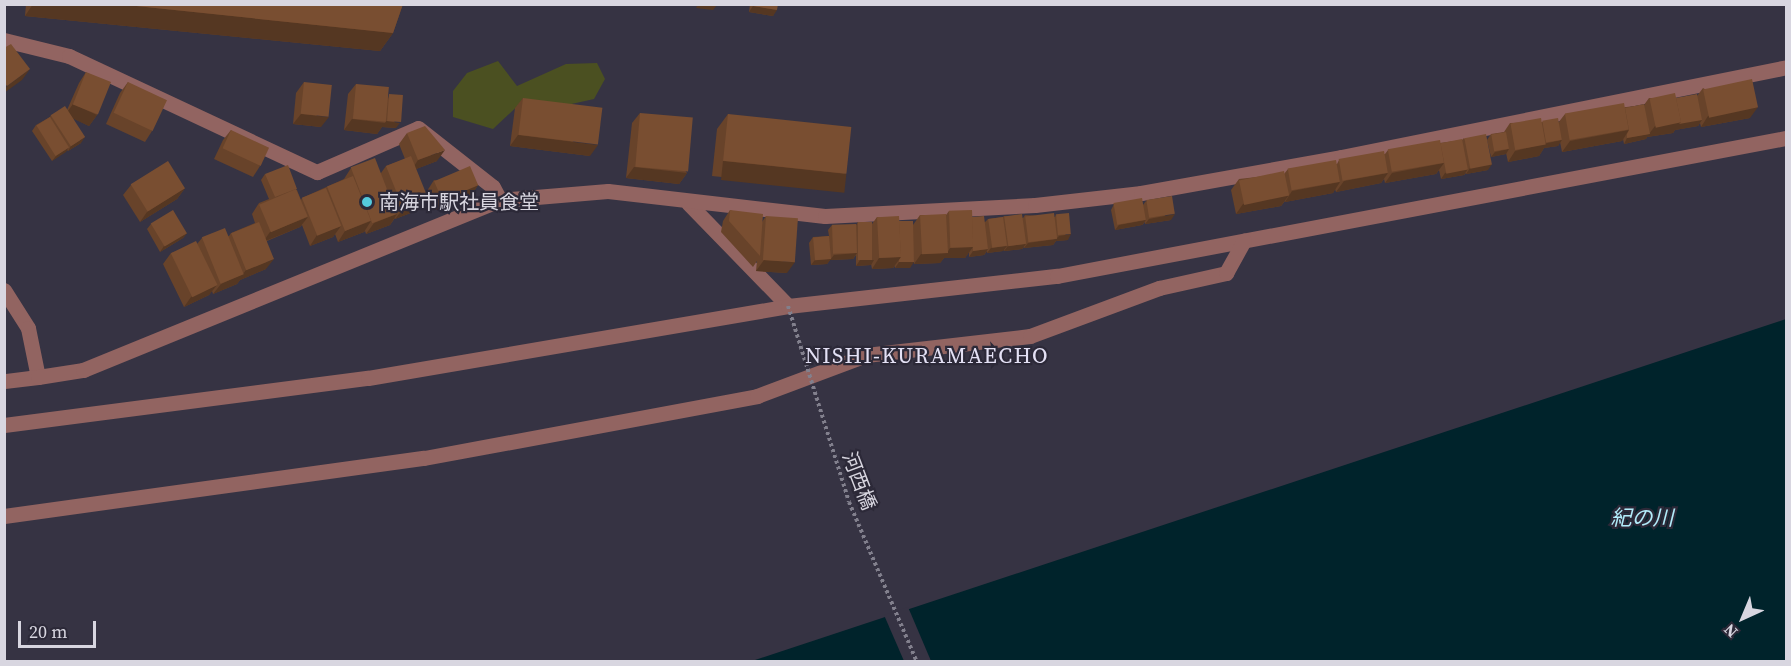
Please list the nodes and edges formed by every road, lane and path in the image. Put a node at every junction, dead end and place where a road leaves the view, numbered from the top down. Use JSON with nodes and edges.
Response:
{"nodes":[{"id":1,"x":4,"y":40,"type":"edge"},
{"id":2,"x":1786,"y":67,"type":"edge"},
{"id":3,"x":1786,"y":138,"type":"edge"},
{"id":4,"x":500,"y":200,"type":"junction"},
{"id":5,"x":688,"y":203,"type":"junction"},
{"id":6,"x":1244,"y":241,"type":"junction"},
{"id":7,"x":4,"y":290,"type":"edge"},
{"id":8,"x":788,"y":306,"type":"junction"},
{"id":9,"x":38,"y":377,"type":"junction"},
{"id":10,"x":4,"y":381,"type":"edge"},
{"id":11,"x":4,"y":425,"type":"edge"},
{"id":12,"x":4,"y":516,"type":"edge"},
{"id":13,"x":917,"y":662,"type":"edge"}],
"edges":[{"from":1,"to":4,"type":"street"},
{"from":2,"to":5,"type":"street"},
{"from":3,"to":6,"type":"street"},
{"from":4,"to":5,"type":"street"},
{"from":4,"to":9,"type":"street"},
{"from":5,"to":8,"type":"street"},
{"from":6,"to":8,"type":"street"},
{"from":6,"to":12,"type":"street"},
{"from":7,"to":9,"type":"street"},
{"from":8,"to":11,"type":"street"},
{"from":8,"to":13,"type":"path","name":"河西橋","bridge":true},
{"from":9,"to":10,"type":"street"}]}
